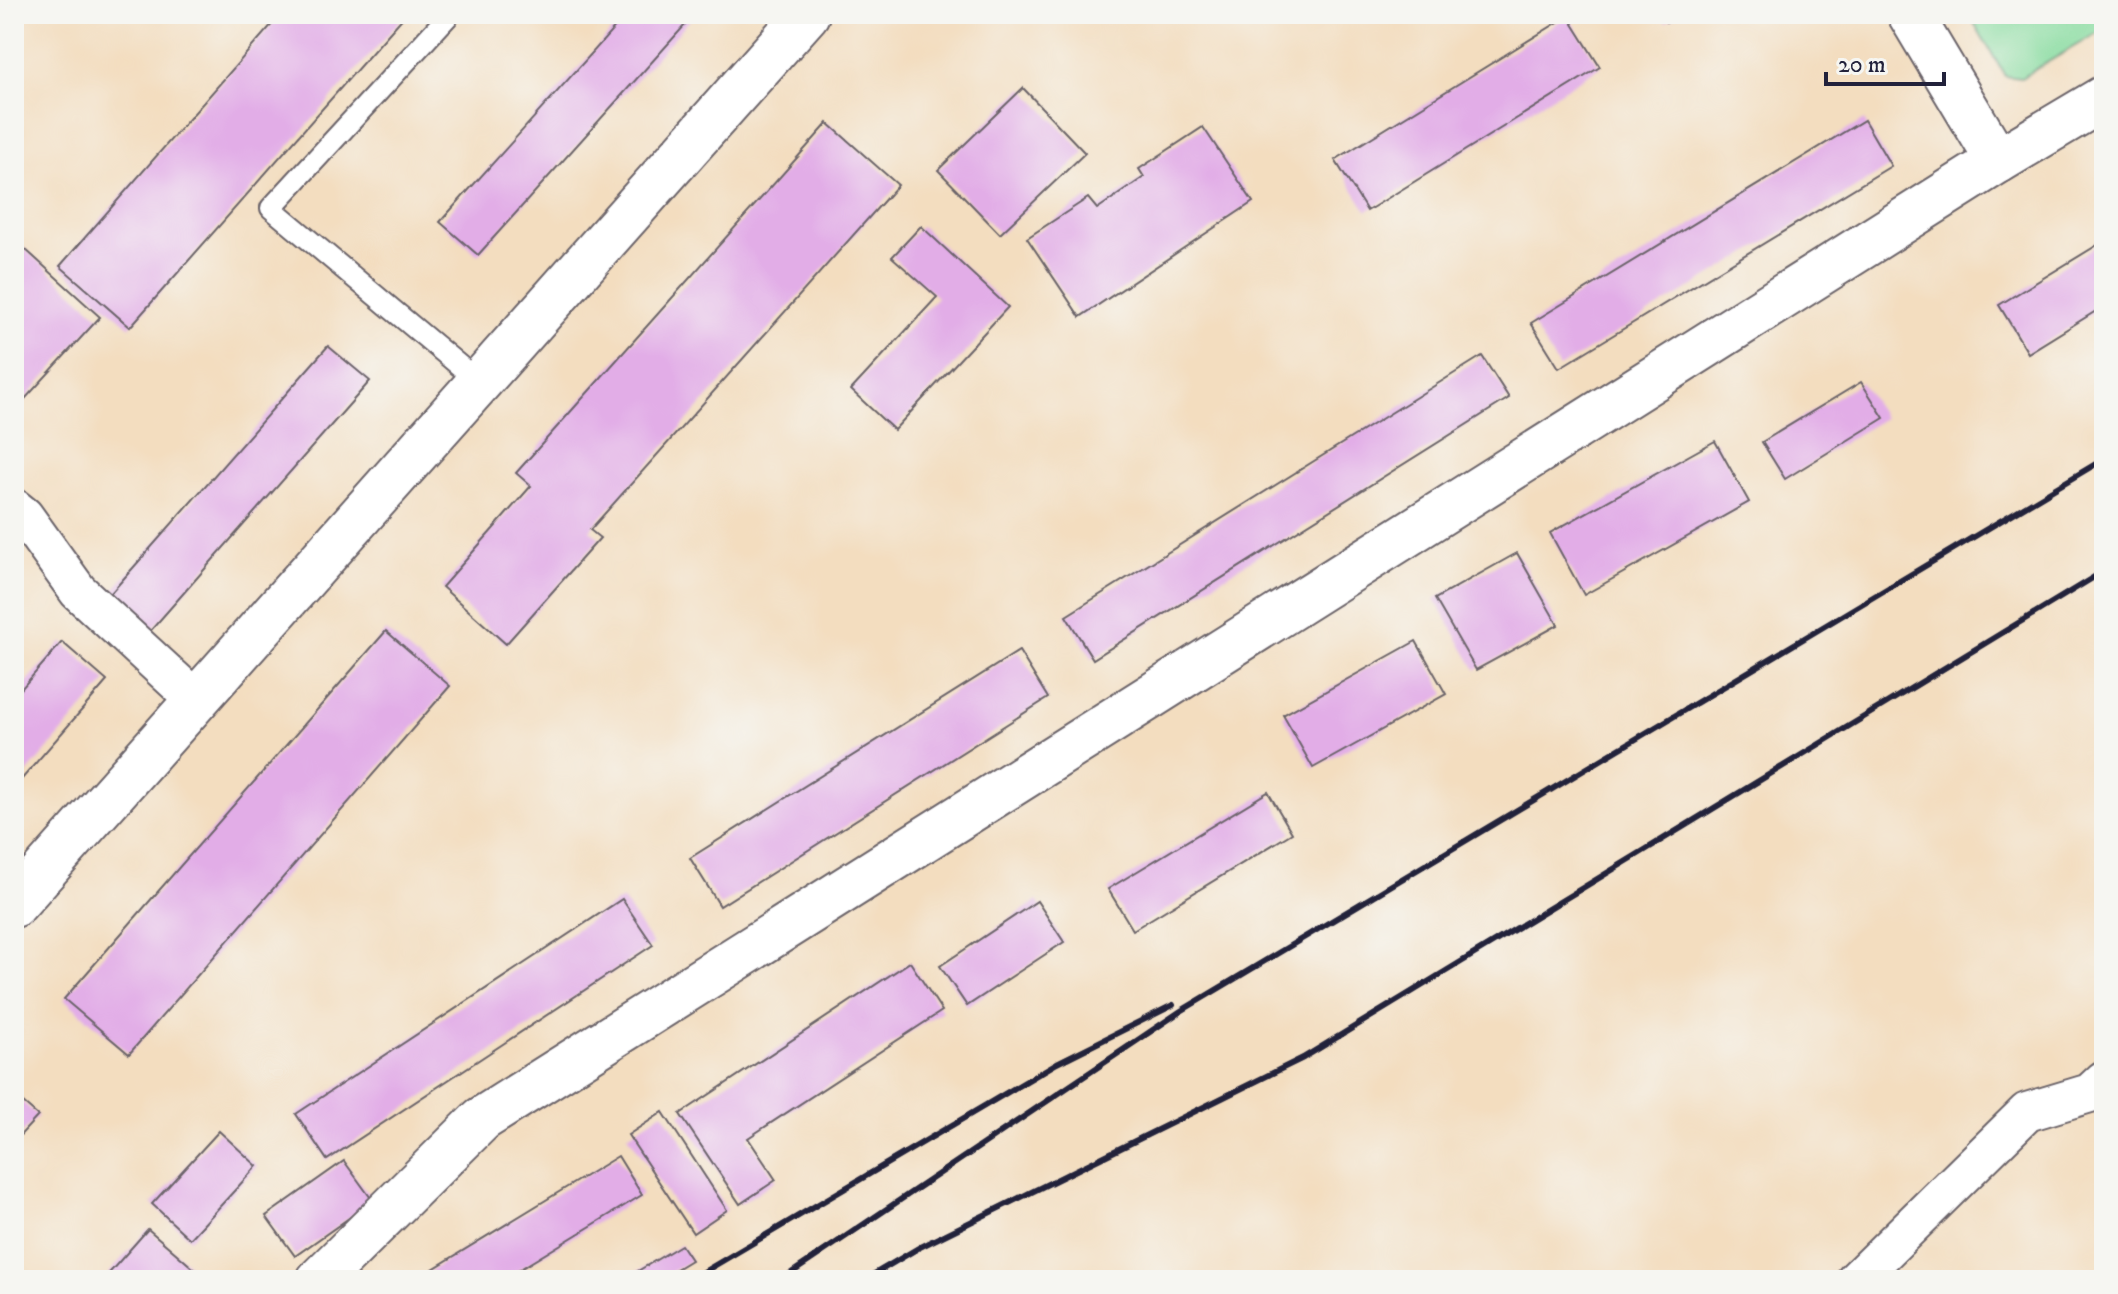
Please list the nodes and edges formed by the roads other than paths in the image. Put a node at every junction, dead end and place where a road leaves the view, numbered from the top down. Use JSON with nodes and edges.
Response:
{"nodes":[{"id":1,"x":450,"y":14,"type":"edge"},
{"id":2,"x":807,"y":14,"type":"edge"},
{"id":3,"x":1910,"y":14,"type":"edge"},
{"id":4,"x":2104,"y":98,"type":"edge"},
{"id":5,"x":1998,"y":161,"type":"junction"},
{"id":6,"x":479,"y":382,"type":"junction"},
{"id":7,"x":14,"y":508,"type":"edge"},
{"id":8,"x":196,"y":700,"type":"junction"},
{"id":9,"x":14,"y":905,"type":"edge"},
{"id":10,"x":2104,"y":1080,"type":"edge"},
{"id":11,"x":319,"y":1280,"type":"edge"},
{"id":12,"x":1856,"y":1280,"type":"edge"}],
"edges":[{"from":1,"to":6,"type":"lane"},
{"from":2,"to":6,"type":"main road"},
{"from":3,"to":5,"type":"main road"},
{"from":4,"to":5,"type":"main road"},
{"from":5,"to":11,"type":"main road"},
{"from":6,"to":8,"type":"main road"},
{"from":7,"to":8,"type":"street"},
{"from":8,"to":9,"type":"main road"},
{"from":10,"to":12,"type":"street"}]}
